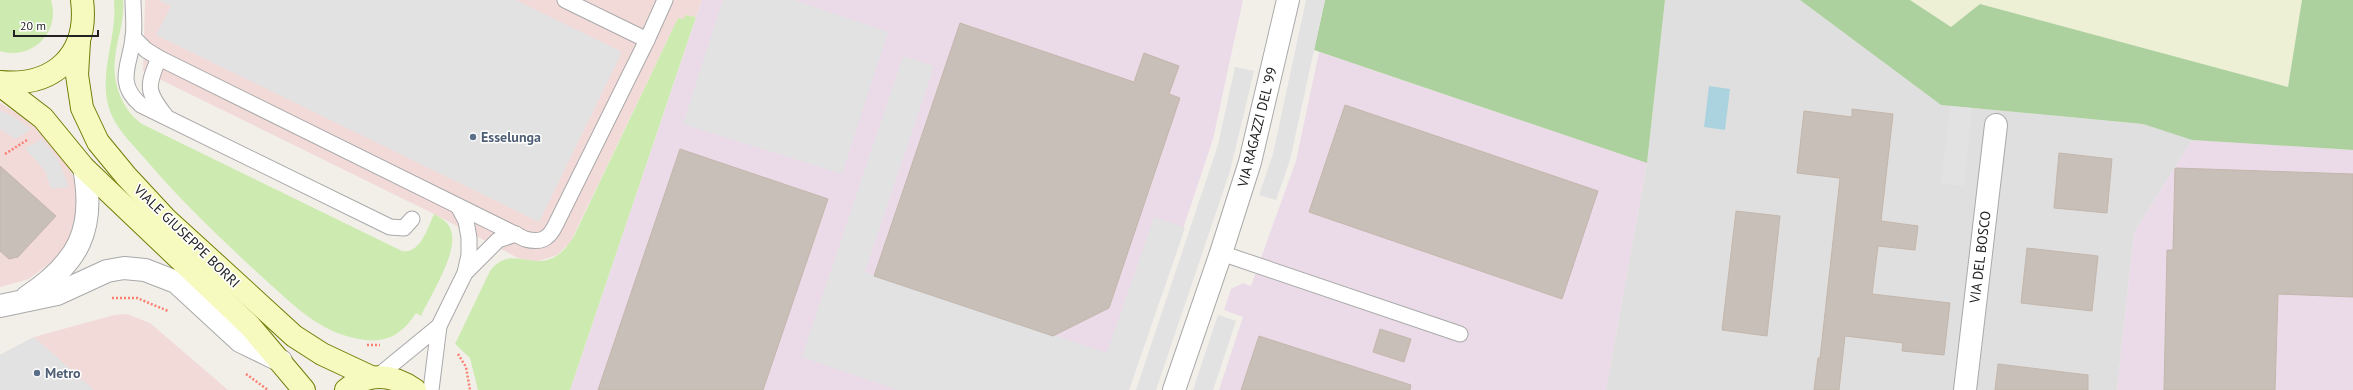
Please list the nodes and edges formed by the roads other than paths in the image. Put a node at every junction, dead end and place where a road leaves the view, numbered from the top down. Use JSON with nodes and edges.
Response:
{"nodes":[{"id":1,"x":82,"y":0,"type":"edge"},
{"id":2,"x":133,"y":0,"type":"edge"},
{"id":3,"x":565,"y":0,"type":"edge"},
{"id":4,"x":665,"y":0,"type":"edge"},
{"id":5,"x":1288,"y":0,"type":"edge"},
{"id":6,"x":134,"y":36,"type":"junction"},
{"id":7,"x":647,"y":40,"type":"junction"},
{"id":8,"x":79,"y":41,"type":"junction"},
{"id":9,"x":159,"y":58,"type":"junction"},
{"id":10,"x":0,"y":82,"type":"edge"},
{"id":11,"x":0,"y":85,"type":"edge"},
{"id":12,"x":168,"y":119,"type":"junction"},
{"id":13,"x":1996,"y":125,"type":"dead end"},
{"id":14,"x":84,"y":168,"type":"junction"},
{"id":15,"x":458,"y":206,"type":"junction"},
{"id":16,"x":412,"y":219,"type":"dead end"},
{"id":17,"x":516,"y":234,"type":"junction"},
{"id":18,"x":1221,"y":253,"type":"junction"},
{"id":19,"x":465,"y":273,"type":"junction"},
{"id":20,"x":22,"y":300,"type":"junction"},
{"id":21,"x":0,"y":306,"type":"edge"},
{"id":22,"x":439,"y":326,"type":"junction"},
{"id":23,"x":1460,"y":334,"type":"dead end"},
{"id":24,"x":281,"y":361,"type":"junction"},
{"id":25,"x":375,"y":377,"type":"junction"},
{"id":26,"x":304,"y":390,"type":"edge"},
{"id":27,"x":346,"y":390,"type":"edge"},
{"id":28,"x":415,"y":390,"type":"edge"},
{"id":29,"x":431,"y":390,"type":"edge"},
{"id":30,"x":1174,"y":390,"type":"edge"},
{"id":31,"x":1965,"y":390,"type":"edge"}],
"edges":[{"from":1,"to":8,"type":"main road","name":"VIALE GIUSEPPE BORRI"},
{"from":2,"to":6,"type":"lane"},
{"from":3,"to":7,"type":"lane"},
{"from":4,"to":7,"type":"lane"},
{"from":5,"to":18,"type":"street","name":"VIA RAGAZZI DEL '99"},
{"from":6,"to":9,"type":"lane"},
{"from":6,"to":12,"type":"lane"},
{"from":7,"to":17,"type":"lane"},
{"from":8,"to":10,"type":"main road","name":"VIALE GIUSEPPE BORRI"},
{"from":8,"to":25,"type":"main road","name":"VIALE GIUSEPPE BORRI"},
{"from":9,"to":12,"type":"lane"},
{"from":9,"to":15,"type":"lane"},
{"from":11,"to":14,"type":"main road","name":"VIALE GIUSEPPE BORRI"},
{"from":12,"to":16,"type":"lane"},
{"from":13,"to":31,"type":"street","name":"VIA DEL BOSCO"},
{"from":14,"to":20,"type":"street"},
{"from":14,"to":24,"type":"main road","name":"VIALE GIUSEPPE BORRI"},
{"from":15,"to":17,"type":"lane"},
{"from":15,"to":19,"type":"lane"},
{"from":17,"to":19,"type":"lane"},
{"from":18,"to":23,"type":"lane"},
{"from":18,"to":30,"type":"street","name":"VIA RAGAZZI DEL '99"},
{"from":19,"to":22,"type":"lane"},
{"from":20,"to":21,"type":"street"},
{"from":20,"to":24,"type":"street"},
{"from":22,"to":25,"type":"lane"},
{"from":22,"to":29,"type":"lane"},
{"from":24,"to":26,"type":"main road","name":"VIALE GIUSEPPE BORRI"},
{"from":25,"to":27,"type":"main road"},
{"from":25,"to":28,"type":"main road","name":"VIALE GIUSEPPE BORRI"}]}
